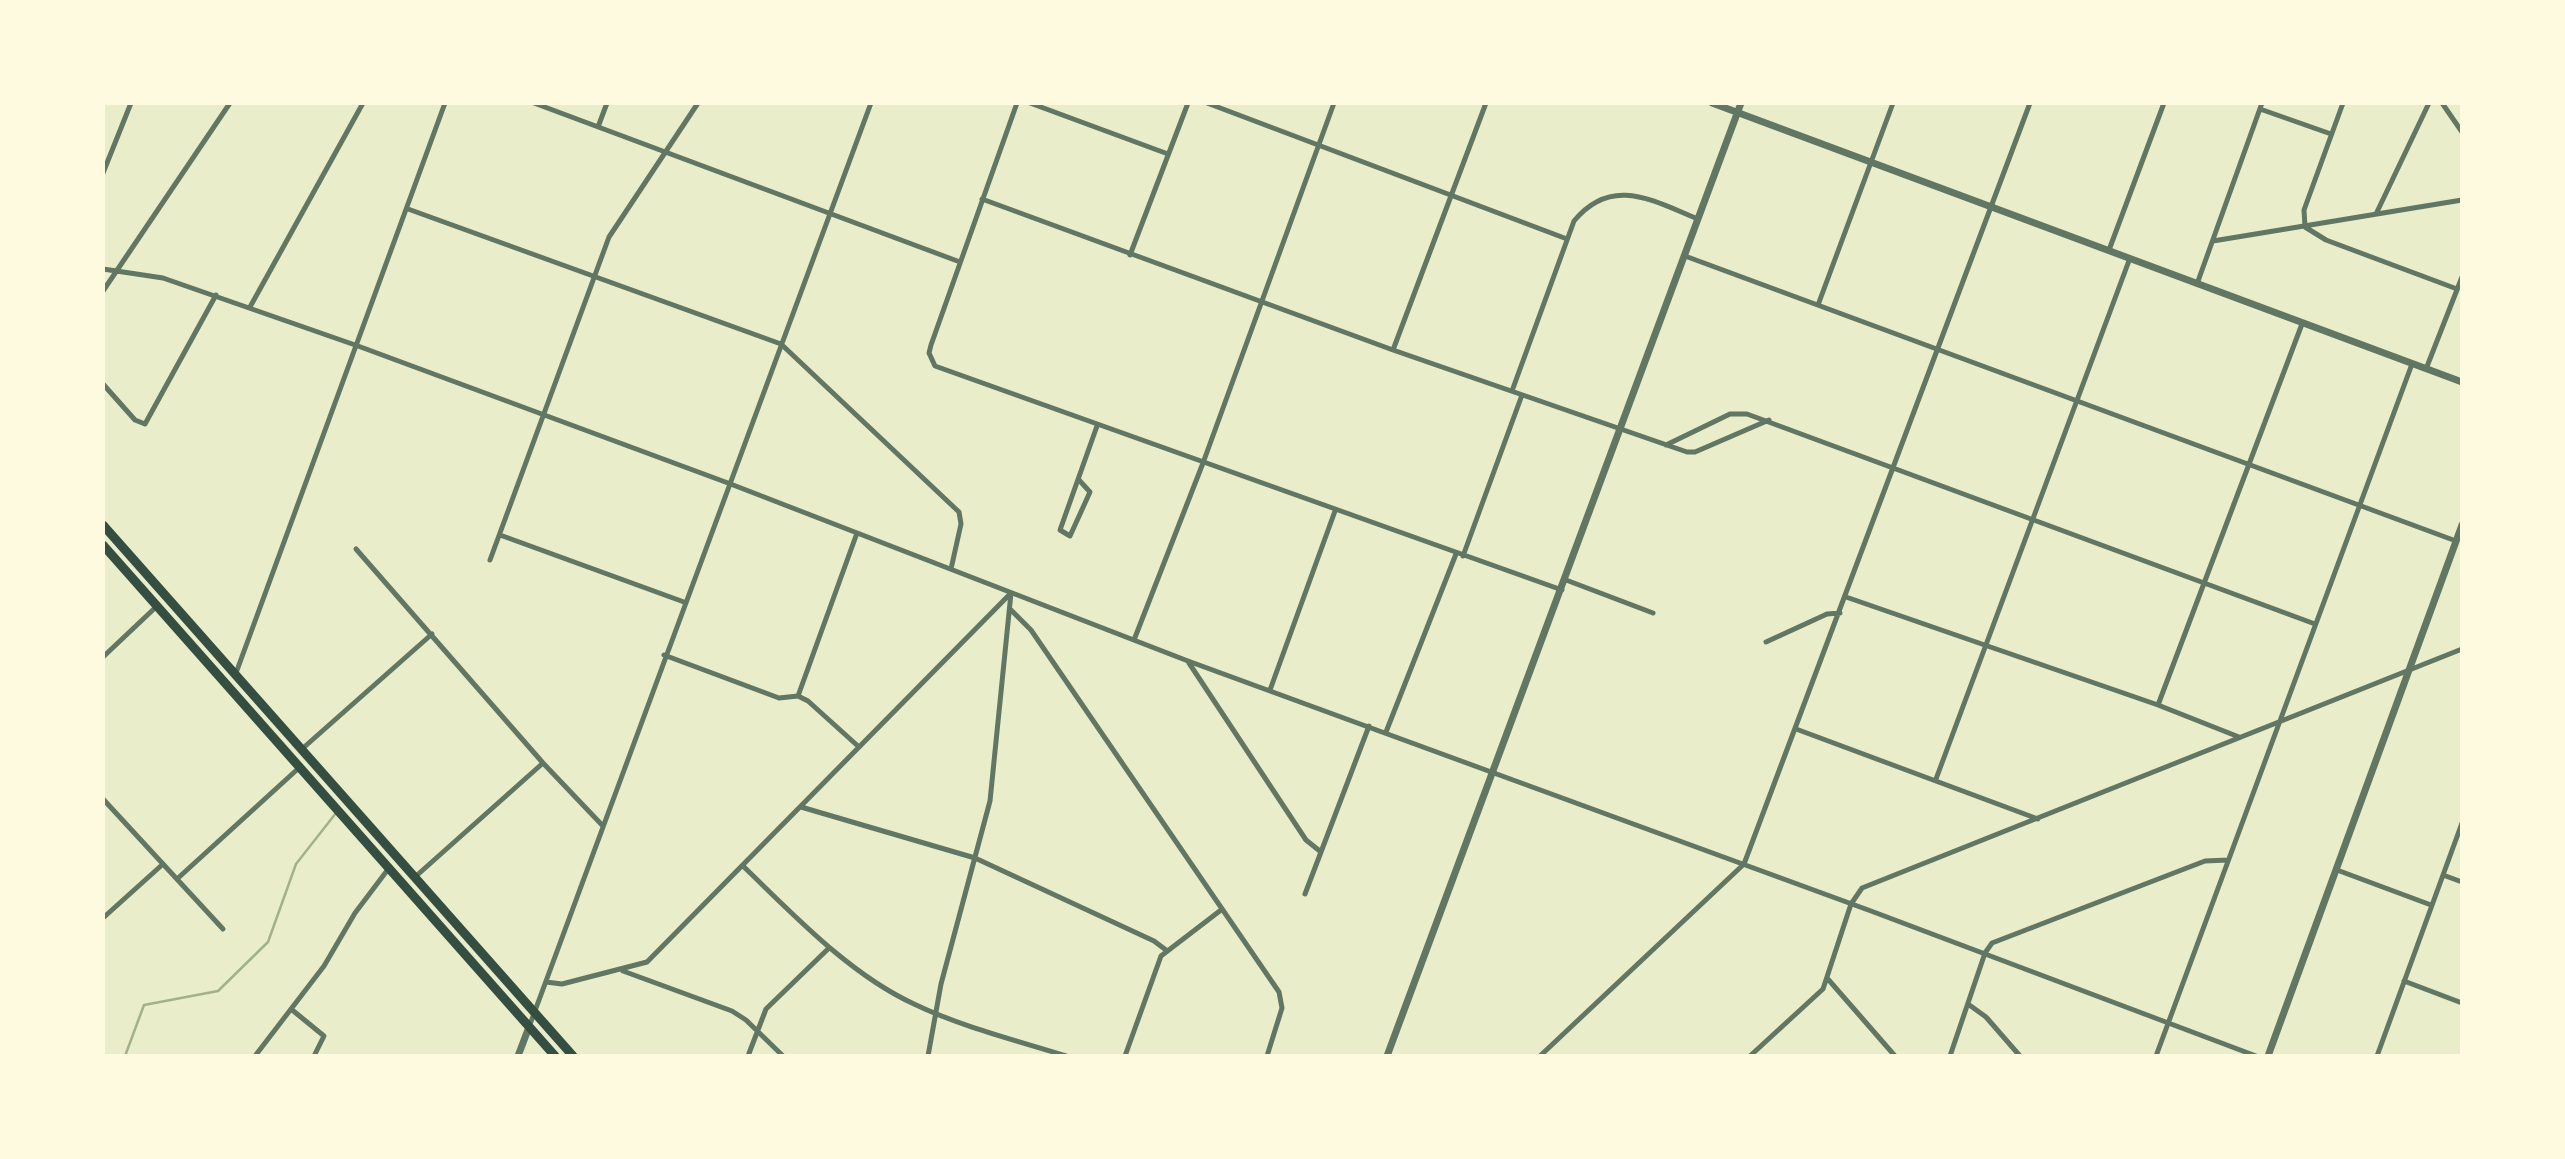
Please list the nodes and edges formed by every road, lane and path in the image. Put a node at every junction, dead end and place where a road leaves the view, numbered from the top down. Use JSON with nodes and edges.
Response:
{"nodes":[{"id":1,"x":131,"y":103,"type":"edge"},
{"id":2,"x":230,"y":103,"type":"edge"},
{"id":3,"x":363,"y":103,"type":"edge"},
{"id":4,"x":445,"y":103,"type":"edge"},
{"id":5,"x":534,"y":103,"type":"edge"},
{"id":6,"x":607,"y":103,"type":"edge"},
{"id":7,"x":698,"y":103,"type":"edge"},
{"id":8,"x":871,"y":103,"type":"edge"},
{"id":9,"x":1017,"y":103,"type":"edge"},
{"id":10,"x":1031,"y":103,"type":"edge"},
{"id":11,"x":1188,"y":103,"type":"edge"},
{"id":12,"x":1207,"y":103,"type":"edge"},
{"id":13,"x":1334,"y":103,"type":"edge"},
{"id":14,"x":1486,"y":103,"type":"edge"},
{"id":15,"x":1712,"y":103,"type":"edge"},
{"id":16,"x":1741,"y":103,"type":"edge"},
{"id":17,"x":1893,"y":103,"type":"edge"},
{"id":18,"x":2030,"y":103,"type":"edge"},
{"id":19,"x":2164,"y":103,"type":"edge"},
{"id":20,"x":2343,"y":103,"type":"edge"},
{"id":21,"x":2429,"y":103,"type":"edge"},
{"id":22,"x":2442,"y":103,"type":"edge"},
{"id":23,"x":2261,"y":106,"type":"edge"},
{"id":24,"x":1737,"y":112,"type":"junction"},
{"id":25,"x":598,"y":127,"type":"junction"},
{"id":26,"x":2462,"y":132,"type":"edge"},
{"id":27,"x":2331,"y":134,"type":"junction"},
{"id":28,"x":1320,"y":144,"type":"junction"},
{"id":29,"x":666,"y":153,"type":"junction"},
{"id":30,"x":1168,"y":155,"type":"junction"},
{"id":31,"x":1871,"y":163,"type":"junction"},
{"id":32,"x":103,"y":173,"type":"edge"},
{"id":33,"x":1451,"y":192,"type":"junction"},
{"id":34,"x":982,"y":199,"type":"junction"},
{"id":35,"x":2462,"y":200,"type":"edge"},
{"id":36,"x":1991,"y":207,"type":"junction"},
{"id":37,"x":408,"y":209,"type":"junction"},
{"id":38,"x":830,"y":212,"type":"junction"},
{"id":39,"x":2376,"y":214,"type":"junction"},
{"id":40,"x":1699,"y":219,"type":"junction"},
{"id":41,"x":2305,"y":227,"type":"junction"},
{"id":42,"x":1567,"y":239,"type":"junction"},
{"id":43,"x":2213,"y":242,"type":"junction"},
{"id":44,"x":2109,"y":250,"type":"junction"},
{"id":45,"x":1130,"y":254,"type":"junction"},
{"id":46,"x":1685,"y":256,"type":"junction"},
{"id":47,"x":2130,"y":258,"type":"junction"},
{"id":48,"x":960,"y":262,"type":"junction"},
{"id":49,"x":103,"y":269,"type":"edge"},
{"id":50,"x":116,"y":272,"type":"junction"},
{"id":51,"x":594,"y":276,"type":"junction"},
{"id":52,"x":2462,"y":277,"type":"edge"},
{"id":53,"x":2197,"y":284,"type":"junction"},
{"id":54,"x":2457,"y":289,"type":"junction"},
{"id":55,"x":103,"y":291,"type":"edge"},
{"id":56,"x":216,"y":295,"type":"junction"},
{"id":57,"x":1260,"y":302,"type":"junction"},
{"id":58,"x":1818,"y":305,"type":"junction"},
{"id":59,"x":250,"y":307,"type":"junction"},
{"id":60,"x":2302,"y":324,"type":"junction"},
{"id":61,"x":781,"y":344,"type":"junction"},
{"id":62,"x":358,"y":346,"type":"junction"},
{"id":63,"x":1393,"y":350,"type":"junction"},
{"id":64,"x":1938,"y":350,"type":"junction"},
{"id":65,"x":2412,"y":363,"type":"junction"},
{"id":66,"x":2426,"y":369,"type":"junction"},
{"id":67,"x":2462,"y":382,"type":"edge"},
{"id":68,"x":103,"y":384,"type":"edge"},
{"id":69,"x":1511,"y":391,"type":"junction"},
{"id":70,"x":1522,"y":395,"type":"junction"},
{"id":71,"x":2077,"y":401,"type":"junction"},
{"id":72,"x":543,"y":413,"type":"junction"},
{"id":73,"x":1769,"y":420,"type":"junction"},
{"id":74,"x":1097,"y":426,"type":"junction"},
{"id":75,"x":1621,"y":430,"type":"junction"},
{"id":76,"x":1663,"y":445,"type":"junction"},
{"id":77,"x":1203,"y":463,"type":"junction"},
{"id":78,"x":2248,"y":463,"type":"junction"},
{"id":79,"x":1894,"y":469,"type":"junction"},
{"id":80,"x":1079,"y":480,"type":"junction"},
{"id":81,"x":728,"y":483,"type":"junction"},
{"id":82,"x":2360,"y":506,"type":"junction"},
{"id":83,"x":1335,"y":511,"type":"junction"},
{"id":84,"x":2032,"y":520,"type":"junction"},
{"id":85,"x":103,"y":525,"type":"edge"},
{"id":86,"x":2462,"y":526,"type":"edge"},
{"id":87,"x":857,"y":533,"type":"junction"},
{"id":88,"x":500,"y":535,"type":"junction"},
{"id":89,"x":2456,"y":541,"type":"junction"},
{"id":90,"x":103,"y":545,"type":"edge"},
{"id":91,"x":356,"y":549,"type":"dead end"},
{"id":92,"x":1460,"y":555,"type":"junction"},
{"id":93,"x":491,"y":560,"type":"dead end"},
{"id":94,"x":951,"y":569,"type":"junction"},
{"id":95,"x":1566,"y":580,"type":"junction"},
{"id":96,"x":2204,"y":584,"type":"junction"},
{"id":97,"x":1562,"y":590,"type":"junction"},
{"id":98,"x":1012,"y":593,"type":"junction"},
{"id":99,"x":1846,"y":597,"type":"junction"},
{"id":100,"x":684,"y":602,"type":"junction"},
{"id":101,"x":157,"y":605,"type":"junction"},
{"id":102,"x":1011,"y":610,"type":"junction"},
{"id":103,"x":1653,"y":612,"type":"dead end"},
{"id":104,"x":1839,"y":613,"type":"junction"},
{"id":105,"x":2315,"y":624,"type":"junction"},
{"id":106,"x":432,"y":634,"type":"junction"},
{"id":107,"x":1134,"y":640,"type":"junction"},
{"id":108,"x":1766,"y":642,"type":"dead end"},
{"id":109,"x":1984,"y":644,"type":"junction"},
{"id":110,"x":2462,"y":649,"type":"edge"},
{"id":111,"x":664,"y":656,"type":"junction"},
{"id":112,"x":103,"y":657,"type":"edge"},
{"id":113,"x":1188,"y":662,"type":"junction"},
{"id":114,"x":2409,"y":671,"type":"junction"},
{"id":115,"x":236,"y":673,"type":"junction"},
{"id":116,"x":1270,"y":690,"type":"junction"},
{"id":117,"x":798,"y":696,"type":"junction"},
{"id":118,"x":2158,"y":705,"type":"junction"},
{"id":119,"x":2278,"y":723,"type":"junction"},
{"id":120,"x":1369,"y":726,"type":"junction"},
{"id":121,"x":1796,"y":729,"type":"junction"},
{"id":122,"x":1386,"y":732,"type":"junction"},
{"id":123,"x":2239,"y":737,"type":"junction"},
{"id":124,"x":859,"y":747,"type":"junction"},
{"id":125,"x":302,"y":749,"type":"junction"},
{"id":126,"x":543,"y":763,"type":"junction"},
{"id":127,"x":301,"y":765,"type":"junction"},
{"id":128,"x":1493,"y":773,"type":"junction"},
{"id":129,"x":1936,"y":779,"type":"junction"},
{"id":130,"x":103,"y":799,"type":"edge"},
{"id":131,"x":801,"y":807,"type":"junction"},
{"id":132,"x":2038,"y":819,"type":"junction"},
{"id":133,"x":2462,"y":823,"type":"edge"},
{"id":134,"x":602,"y":825,"type":"junction"},
{"id":135,"x":1321,"y":852,"type":"junction"},
{"id":136,"x":975,"y":858,"type":"junction"},
{"id":137,"x":2228,"y":860,"type":"junction"},
{"id":138,"x":163,"y":864,"type":"junction"},
{"id":139,"x":1744,"y":864,"type":"junction"},
{"id":140,"x":743,"y":866,"type":"junction"},
{"id":141,"x":389,"y":868,"type":"junction"},
{"id":142,"x":2337,"y":870,"type":"junction"},
{"id":143,"x":2443,"y":875,"type":"junction"},
{"id":144,"x":415,"y":877,"type":"junction"},
{"id":145,"x":177,"y":879,"type":"junction"},
{"id":146,"x":2462,"y":882,"type":"edge"},
{"id":147,"x":1305,"y":894,"type":"dead end"},
{"id":148,"x":1850,"y":904,"type":"junction"},
{"id":149,"x":2431,"y":905,"type":"junction"},
{"id":150,"x":1221,"y":910,"type":"junction"},
{"id":151,"x":103,"y":918,"type":"edge"},
{"id":152,"x":223,"y":929,"type":"dead end"},
{"id":153,"x":829,"y":948,"type":"junction"},
{"id":154,"x":1166,"y":950,"type":"junction"},
{"id":155,"x":1985,"y":953,"type":"junction"},
{"id":156,"x":623,"y":971,"type":"junction"},
{"id":157,"x":1827,"y":978,"type":"junction"},
{"id":158,"x":2404,"y":981,"type":"junction"},
{"id":159,"x":546,"y":982,"type":"junction"},
{"id":160,"x":2462,"y":1003,"type":"edge"},
{"id":161,"x":1968,"y":1004,"type":"junction"},
{"id":162,"x":291,"y":1009,"type":"junction"},
{"id":163,"x":536,"y":1013,"type":"junction"},
{"id":164,"x":935,"y":1013,"type":"junction"},
{"id":165,"x":2168,"y":1022,"type":"junction"},
{"id":166,"x":529,"y":1027,"type":"junction"},
{"id":167,"x":757,"y":1029,"type":"junction"},
{"id":168,"x":255,"y":1056,"type":"edge"},
{"id":169,"x":314,"y":1056,"type":"edge"},
{"id":170,"x":518,"y":1056,"type":"edge"},
{"id":171,"x":555,"y":1056,"type":"edge"},
{"id":172,"x":572,"y":1056,"type":"edge"},
{"id":173,"x":748,"y":1056,"type":"edge"},
{"id":174,"x":783,"y":1056,"type":"edge"},
{"id":175,"x":928,"y":1056,"type":"edge"},
{"id":176,"x":1066,"y":1056,"type":"edge"},
{"id":177,"x":1125,"y":1056,"type":"edge"},
{"id":178,"x":1267,"y":1056,"type":"edge"},
{"id":179,"x":1387,"y":1056,"type":"edge"},
{"id":180,"x":1540,"y":1056,"type":"edge"},
{"id":181,"x":1750,"y":1056,"type":"edge"},
{"id":182,"x":1895,"y":1056,"type":"edge"},
{"id":183,"x":1950,"y":1056,"type":"edge"},
{"id":184,"x":2020,"y":1056,"type":"edge"},
{"id":185,"x":2156,"y":1056,"type":"edge"},
{"id":186,"x":2256,"y":1056,"type":"edge"},
{"id":187,"x":2269,"y":1056,"type":"edge"},
{"id":188,"x":2377,"y":1056,"type":"edge"}],
"edges":[{"from":1,"to":32,"type":"street"},
{"from":2,"to":50,"type":"street"},
{"from":3,"to":59,"type":"street"},
{"from":4,"to":37,"type":"street"},
{"from":5,"to":25,"type":"street"},
{"from":6,"to":25,"type":"street"},
{"from":7,"to":29,"type":"street"},
{"from":8,"to":38,"type":"street"},
{"from":9,"to":34,"type":"street"},
{"from":10,"to":30,"type":"street"},
{"from":11,"to":30,"type":"street"},
{"from":12,"to":28,"type":"street"},
{"from":13,"to":28,"type":"street"},
{"from":14,"to":33,"type":"street"},
{"from":15,"to":24,"type":"street"},
{"from":16,"to":24,"type":"street"},
{"from":17,"to":31,"type":"street"},
{"from":18,"to":36,"type":"street"},
{"from":19,"to":44,"type":"street"},
{"from":20,"to":27,"type":"street"},
{"from":21,"to":39,"type":"street"},
{"from":22,"to":26,"type":"street"},
{"from":23,"to":27,"type":"street"},
{"from":23,"to":43,"type":"street"},
{"from":24,"to":31,"type":"street"},
{"from":24,"to":40,"type":"street"},
{"from":25,"to":29,"type":"street"},
{"from":27,"to":41,"type":"street"},
{"from":28,"to":33,"type":"street"},
{"from":28,"to":57,"type":"street"},
{"from":29,"to":38,"type":"street"},
{"from":29,"to":51,"type":"street"},
{"from":30,"to":45,"type":"street"},
{"from":31,"to":36,"type":"street"},
{"from":31,"to":58,"type":"street"},
{"from":33,"to":42,"type":"street"},
{"from":33,"to":63,"type":"street"},
{"from":34,"to":45,"type":"street"},
{"from":34,"to":48,"type":"street"},
{"from":35,"to":39,"type":"street"},
{"from":36,"to":44,"type":"street"},
{"from":36,"to":64,"type":"street"},
{"from":37,"to":51,"type":"street"},
{"from":37,"to":62,"type":"street"},
{"from":38,"to":48,"type":"street"},
{"from":38,"to":61,"type":"street"},
{"from":39,"to":41,"type":"street"},
{"from":40,"to":42,"type":"street"},
{"from":40,"to":46,"type":"street"},
{"from":41,"to":43,"type":"street"},
{"from":41,"to":54,"type":"street"},
{"from":42,"to":69,"type":"street"},
{"from":43,"to":53,"type":"street"},
{"from":44,"to":47,"type":"street"},
{"from":45,"to":57,"type":"street"},
{"from":46,"to":58,"type":"street"},
{"from":46,"to":75,"type":"street"},
{"from":47,"to":53,"type":"street"},
{"from":47,"to":71,"type":"street"},
{"from":48,"to":74,"type":"street"},
{"from":49,"to":50,"type":"street"},
{"from":50,"to":55,"type":"street"},
{"from":50,"to":56,"type":"street"},
{"from":51,"to":61,"type":"street"},
{"from":51,"to":72,"type":"street"},
{"from":52,"to":54,"type":"street"},
{"from":53,"to":60,"type":"street"},
{"from":54,"to":66,"type":"street"},
{"from":56,"to":59,"type":"street"},
{"from":56,"to":68,"type":"street"},
{"from":57,"to":63,"type":"street"},
{"from":57,"to":77,"type":"street"},
{"from":58,"to":64,"type":"street"},
{"from":59,"to":62,"type":"street"},
{"from":60,"to":65,"type":"street"},
{"from":60,"to":78,"type":"street"},
{"from":61,"to":81,"type":"street"},
{"from":61,"to":94,"type":"street"},
{"from":62,"to":72,"type":"street"},
{"from":62,"to":115,"type":"street"},
{"from":63,"to":69,"type":"street"},
{"from":64,"to":71,"type":"street"},
{"from":64,"to":79,"type":"street"},
{"from":65,"to":66,"type":"street"},
{"from":65,"to":82,"type":"street"},
{"from":66,"to":67,"type":"street"},
{"from":69,"to":70,"type":"street"},
{"from":70,"to":75,"type":"street"},
{"from":70,"to":92,"type":"street"},
{"from":71,"to":78,"type":"street"},
{"from":71,"to":84,"type":"street"},
{"from":72,"to":81,"type":"street"},
{"from":72,"to":88,"type":"street"},
{"from":73,"to":76,"type":"street"},
{"from":73,"to":76,"type":"street"},
{"from":73,"to":79,"type":"street"},
{"from":74,"to":77,"type":"street"},
{"from":74,"to":80,"type":"street"},
{"from":75,"to":76,"type":"street"},
{"from":75,"to":95,"type":"street"},
{"from":77,"to":83,"type":"street"},
{"from":77,"to":107,"type":"street"},
{"from":78,"to":82,"type":"street"},
{"from":78,"to":96,"type":"street"},
{"from":79,"to":84,"type":"street"},
{"from":79,"to":99,"type":"street"},
{"from":80,"to":80,"type":"street"},
{"from":81,"to":87,"type":"street"},
{"from":81,"to":100,"type":"street"},
{"from":82,"to":89,"type":"street"},
{"from":82,"to":105,"type":"street"},
{"from":83,"to":92,"type":"street"},
{"from":83,"to":116,"type":"street"},
{"from":84,"to":96,"type":"street"},
{"from":84,"to":109,"type":"street"},
{"from":85,"to":115,"type":"main road"},
{"from":86,"to":89,"type":"street"},
{"from":87,"to":94,"type":"street"},
{"from":87,"to":117,"type":"street"},
{"from":88,"to":93,"type":"street"},
{"from":88,"to":100,"type":"street"},
{"from":89,"to":114,"type":"street"},
{"from":90,"to":101,"type":"main road"},
{"from":91,"to":106,"type":"street"},
{"from":92,"to":97,"type":"street"},
{"from":92,"to":122,"type":"street"},
{"from":94,"to":98,"type":"street"},
{"from":95,"to":97,"type":"street"},
{"from":95,"to":103,"type":"street"},
{"from":96,"to":105,"type":"street"},
{"from":96,"to":118,"type":"street"},
{"from":97,"to":128,"type":"street"},
{"from":98,"to":102,"type":"street"},
{"from":98,"to":107,"type":"street"},
{"from":98,"to":124,"type":"street"},
{"from":99,"to":104,"type":"street"},
{"from":99,"to":109,"type":"street"},
{"from":100,"to":111,"type":"street"},
{"from":101,"to":112,"type":"street"},
{"from":101,"to":127,"type":"main road"},
{"from":102,"to":136,"type":"street"},
{"from":102,"to":150,"type":"street"},
{"from":104,"to":108,"type":"street"},
{"from":104,"to":121,"type":"street"},
{"from":105,"to":119,"type":"street"},
{"from":106,"to":125,"type":"street"},
{"from":106,"to":126,"type":"street"},
{"from":107,"to":113,"type":"street"},
{"from":109,"to":118,"type":"street"},
{"from":109,"to":129,"type":"street"},
{"from":110,"to":114,"type":"street"},
{"from":111,"to":117,"type":"street"},
{"from":111,"to":134,"type":"street"},
{"from":113,"to":116,"type":"street"},
{"from":113,"to":135,"type":"street"},
{"from":114,"to":119,"type":"street"},
{"from":114,"to":142,"type":"street"},
{"from":115,"to":125,"type":"main road"},
{"from":116,"to":120,"type":"street"},
{"from":117,"to":124,"type":"street"},
{"from":118,"to":123,"type":"street"},
{"from":119,"to":123,"type":"street"},
{"from":119,"to":137,"type":"street"},
{"from":120,"to":122,"type":"street"},
{"from":120,"to":135,"type":"street"},
{"from":121,"to":129,"type":"street"},
{"from":121,"to":139,"type":"street"},
{"from":122,"to":128,"type":"street"},
{"from":123,"to":132,"type":"street"},
{"from":124,"to":131,"type":"street"},
{"from":125,"to":144,"type":"main road"},
{"from":126,"to":134,"type":"street"},
{"from":126,"to":144,"type":"street"},
{"from":127,"to":141,"type":"main road"},
{"from":127,"to":145,"type":"street"},
{"from":128,"to":139,"type":"street"},
{"from":128,"to":179,"type":"street"},
{"from":129,"to":132,"type":"street"},
{"from":130,"to":138,"type":"street"},
{"from":131,"to":136,"type":"street"},
{"from":131,"to":140,"type":"street"},
{"from":132,"to":148,"type":"street"},
{"from":133,"to":143,"type":"street"},
{"from":134,"to":159,"type":"street"},
{"from":135,"to":147,"type":"street"},
{"from":136,"to":154,"type":"street"},
{"from":136,"to":164,"type":"street"},
{"from":137,"to":155,"type":"street"},
{"from":137,"to":165,"type":"street"},
{"from":138,"to":145,"type":"street"},
{"from":138,"to":151,"type":"street"},
{"from":139,"to":148,"type":"street"},
{"from":139,"to":180,"type":"street"},
{"from":140,"to":153,"type":"street"},
{"from":140,"to":156,"type":"street"},
{"from":141,"to":162,"type":"street"},
{"from":141,"to":166,"type":"main road"},
{"from":142,"to":149,"type":"street"},
{"from":142,"to":187,"type":"street"},
{"from":143,"to":146,"type":"street"},
{"from":143,"to":149,"type":"street"},
{"from":144,"to":163,"type":"main road"},
{"from":145,"to":152,"type":"street"},
{"from":148,"to":155,"type":"street"},
{"from":148,"to":157,"type":"street"},
{"from":149,"to":158,"type":"street"},
{"from":150,"to":154,"type":"street"},
{"from":150,"to":178,"type":"street"},
{"from":153,"to":164,"type":"street"},
{"from":153,"to":167,"type":"street"},
{"from":154,"to":177,"type":"street"},
{"from":155,"to":161,"type":"street"},
{"from":155,"to":165,"type":"street"},
{"from":156,"to":159,"type":"street"},
{"from":156,"to":167,"type":"street"},
{"from":157,"to":181,"type":"street"},
{"from":157,"to":182,"type":"street"},
{"from":158,"to":160,"type":"street"},
{"from":158,"to":188,"type":"street"},
{"from":159,"to":163,"type":"street"},
{"from":161,"to":183,"type":"street"},
{"from":161,"to":184,"type":"street"},
{"from":162,"to":168,"type":"street"},
{"from":162,"to":169,"type":"street"},
{"from":163,"to":166,"type":"street"},
{"from":163,"to":172,"type":"main road"},
{"from":164,"to":175,"type":"street"},
{"from":164,"to":176,"type":"street"},
{"from":165,"to":185,"type":"street"},
{"from":165,"to":186,"type":"street"},
{"from":166,"to":170,"type":"street"},
{"from":166,"to":171,"type":"main road"},
{"from":167,"to":173,"type":"street"},
{"from":167,"to":174,"type":"street"}]}
